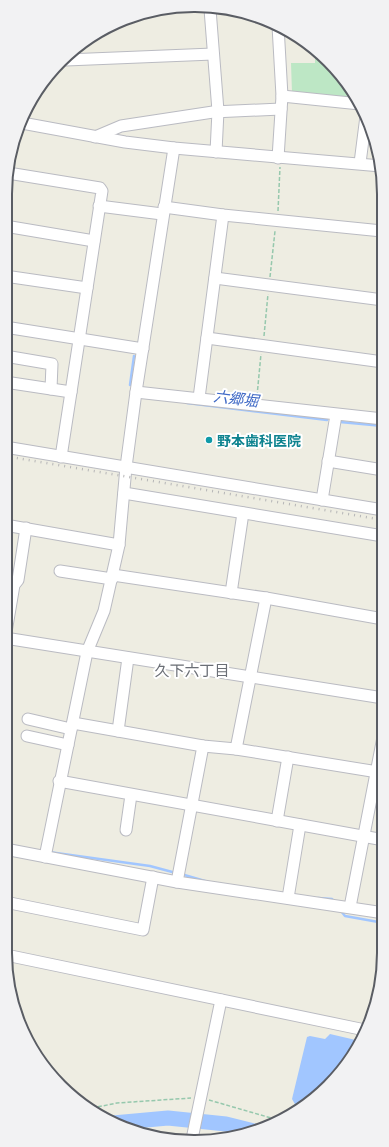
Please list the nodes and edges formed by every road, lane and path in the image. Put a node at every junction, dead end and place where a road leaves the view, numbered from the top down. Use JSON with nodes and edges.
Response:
{"nodes":[{"id":1,"x":210,"y":13,"type":"edge"},
{"id":2,"x":278,"y":33,"type":"edge"},
{"id":3,"x":213,"y":54,"type":"junction"},
{"id":4,"x":71,"y":60,"type":"edge"},
{"id":5,"x":282,"y":96,"type":"junction"},
{"id":6,"x":353,"y":103,"type":"edge"},
{"id":7,"x":281,"y":109,"type":"junction"},
{"id":8,"x":218,"y":111,"type":"junction"},
{"id":9,"x":27,"y":124,"type":"edge"},
{"id":10,"x":364,"y":129,"type":"edge"},
{"id":11,"x":95,"y":137,"type":"junction"},
{"id":12,"x":174,"y":148,"type":"junction"},
{"id":13,"x":216,"y":152,"type":"junction"},
{"id":14,"x":279,"y":161,"type":"junction"},
{"id":15,"x":360,"y":163,"type":"junction"},
{"id":16,"x":374,"y":165,"type":"edge"},
{"id":17,"x":14,"y":174,"type":"edge"},
{"id":18,"x":99,"y":206,"type":"junction"},
{"id":19,"x":163,"y":210,"type":"junction"},
{"id":20,"x":223,"y":215,"type":"junction"},
{"id":21,"x":277,"y":217,"type":"dead end"},
{"id":22,"x":276,"y":225,"type":"dead end"},
{"id":23,"x":12,"y":227,"type":"edge"},
{"id":24,"x":377,"y":230,"type":"edge"},
{"id":25,"x":94,"y":241,"type":"junction"},
{"id":26,"x":12,"y":277,"type":"edge"},
{"id":27,"x":215,"y":278,"type":"junction"},
{"id":28,"x":270,"y":280,"type":"dead end"},
{"id":29,"x":87,"y":288,"type":"junction"},
{"id":30,"x":268,"y":290,"type":"dead end"},
{"id":31,"x":377,"y":299,"type":"edge"},
{"id":32,"x":12,"y":328,"type":"edge"},
{"id":33,"x":207,"y":338,"type":"junction"},
{"id":34,"x":80,"y":340,"type":"junction"},
{"id":35,"x":263,"y":342,"type":"dead end"},
{"id":36,"x":143,"y":349,"type":"junction"},
{"id":37,"x":262,"y":350,"type":"dead end"},
{"id":38,"x":12,"y":357,"type":"edge"},
{"id":39,"x":377,"y":361,"type":"edge"},
{"id":40,"x":12,"y":383,"type":"edge"},
{"id":41,"x":51,"y":389,"type":"junction"},
{"id":42,"x":71,"y":392,"type":"junction"},
{"id":43,"x":136,"y":392,"type":"junction"},
{"id":44,"x":199,"y":398,"type":"junction"},
{"id":45,"x":257,"y":400,"type":"dead end"},
{"id":46,"x":336,"y":414,"type":"junction"},
{"id":47,"x":377,"y":418,"type":"edge"},
{"id":48,"x":12,"y":448,"type":"edge"},
{"id":49,"x":61,"y":457,"type":"junction"},
{"id":50,"x":328,"y":461,"type":"junction"},
{"id":51,"x":126,"y":466,"type":"junction"},
{"id":52,"x":377,"y":469,"type":"edge"},
{"id":53,"x":124,"y":493,"type":"junction"},
{"id":54,"x":322,"y":500,"type":"junction"},
{"id":55,"x":377,"y":509,"type":"edge"},
{"id":56,"x":243,"y":513,"type":"junction"},
{"id":57,"x":12,"y":526,"type":"edge"},
{"id":58,"x":26,"y":528,"type":"junction"},
{"id":59,"x":377,"y":535,"type":"edge"},
{"id":60,"x":119,"y":545,"type":"junction"},
{"id":61,"x":60,"y":572,"type":"dead end"},
{"id":62,"x":112,"y":577,"type":"junction"},
{"id":63,"x":231,"y":593,"type":"junction"},
{"id":64,"x":12,"y":597,"type":"edge"},
{"id":65,"x":266,"y":598,"type":"junction"},
{"id":66,"x":377,"y":618,"type":"edge"},
{"id":67,"x":12,"y":639,"type":"edge"},
{"id":68,"x":87,"y":652,"type":"junction"},
{"id":69,"x":128,"y":658,"type":"junction"},
{"id":70,"x":250,"y":677,"type":"junction"},
{"id":71,"x":377,"y":697,"type":"edge"},
{"id":72,"x":28,"y":719,"type":"dead end"},
{"id":73,"x":72,"y":726,"type":"junction"},
{"id":74,"x":118,"y":731,"type":"junction"},
{"id":75,"x":27,"y":736,"type":"dead end"},
{"id":76,"x":68,"y":745,"type":"junction"},
{"id":77,"x":203,"y":746,"type":"junction"},
{"id":78,"x":236,"y":749,"type":"junction"},
{"id":79,"x":288,"y":757,"type":"junction"},
{"id":80,"x":377,"y":772,"type":"edge"},
{"id":81,"x":59,"y":781,"type":"junction"},
{"id":82,"x":377,"y":784,"type":"edge"},
{"id":83,"x":131,"y":795,"type":"junction"},
{"id":84,"x":193,"y":806,"type":"junction"},
{"id":85,"x":277,"y":821,"type":"junction"},
{"id":86,"x":300,"y":825,"type":"junction"},
{"id":87,"x":126,"y":830,"type":"dead end"},
{"id":88,"x":362,"y":836,"type":"junction"},
{"id":89,"x":377,"y":839,"type":"edge"},
{"id":90,"x":12,"y":850,"type":"edge"},
{"id":91,"x":45,"y":857,"type":"junction"},
{"id":92,"x":153,"y":877,"type":"junction"},
{"id":93,"x":177,"y":882,"type":"junction"},
{"id":94,"x":288,"y":898,"type":"junction"},
{"id":95,"x":12,"y":903,"type":"edge"},
{"id":96,"x":350,"y":907,"type":"junction"},
{"id":97,"x":377,"y":911,"type":"edge"},
{"id":98,"x":12,"y":956,"type":"edge"},
{"id":99,"x":221,"y":1000,"type":"junction"},
{"id":100,"x":360,"y":1029,"type":"edge"},
{"id":101,"x":200,"y":1101,"type":"junction"},
{"id":102,"x":97,"y":1107,"type":"edge"},
{"id":103,"x":270,"y":1118,"type":"edge"},
{"id":104,"x":193,"y":1135,"type":"edge"}],
"edges":[{"from":1,"to":3,"type":"street"},
{"from":2,"to":5,"type":"street"},
{"from":3,"to":4,"type":"street"},
{"from":3,"to":8,"type":"street"},
{"from":5,"to":6,"type":"street"},
{"from":5,"to":7,"type":"street"},
{"from":7,"to":8,"type":"street"},
{"from":7,"to":14,"type":"street"},
{"from":8,"to":11,"type":"street"},
{"from":8,"to":13,"type":"street"},
{"from":9,"to":11,"type":"street"},
{"from":10,"to":15,"type":"street"},
{"from":11,"to":12,"type":"street"},
{"from":12,"to":13,"type":"street"},
{"from":12,"to":19,"type":"street"},
{"from":13,"to":14,"type":"street"},
{"from":14,"to":15,"type":"street"},
{"from":14,"to":21,"type":"path"},
{"from":15,"to":16,"type":"street"},
{"from":17,"to":18,"type":"street"},
{"from":18,"to":19,"type":"street"},
{"from":18,"to":25,"type":"street"},
{"from":19,"to":20,"type":"street"},
{"from":19,"to":36,"type":"street"},
{"from":20,"to":24,"type":"street"},
{"from":20,"to":27,"type":"street"},
{"from":22,"to":28,"type":"path"},
{"from":23,"to":25,"type":"street"},
{"from":25,"to":29,"type":"street"},
{"from":26,"to":29,"type":"street"},
{"from":27,"to":31,"type":"street"},
{"from":27,"to":33,"type":"street"},
{"from":29,"to":34,"type":"street"},
{"from":30,"to":35,"type":"path"},
{"from":32,"to":34,"type":"street"},
{"from":33,"to":39,"type":"street"},
{"from":33,"to":44,"type":"street"},
{"from":34,"to":36,"type":"street"},
{"from":34,"to":42,"type":"street"},
{"from":36,"to":43,"type":"street"},
{"from":37,"to":45,"type":"path"},
{"from":38,"to":41,"type":"street"},
{"from":40,"to":41,"type":"street"},
{"from":41,"to":42,"type":"street"},
{"from":42,"to":49,"type":"street"},
{"from":43,"to":44,"type":"street"},
{"from":43,"to":51,"type":"street"},
{"from":44,"to":46,"type":"street"},
{"from":46,"to":47,"type":"street"},
{"from":46,"to":50,"type":"street"},
{"from":48,"to":49,"type":"street"},
{"from":49,"to":51,"type":"street"},
{"from":50,"to":52,"type":"street"},
{"from":50,"to":54,"type":"street"},
{"from":51,"to":53,"type":"street"},
{"from":51,"to":54,"type":"street"},
{"from":53,"to":56,"type":"street"},
{"from":53,"to":60,"type":"street"},
{"from":54,"to":55,"type":"street"},
{"from":56,"to":59,"type":"street"},
{"from":56,"to":63,"type":"street"},
{"from":57,"to":58,"type":"street"},
{"from":58,"to":60,"type":"street"},
{"from":58,"to":64,"type":"street"},
{"from":60,"to":62,"type":"street"},
{"from":61,"to":62,"type":"street"},
{"from":62,"to":63,"type":"street"},
{"from":62,"to":68,"type":"street"},
{"from":63,"to":65,"type":"street"},
{"from":65,"to":66,"type":"street"},
{"from":65,"to":70,"type":"street"},
{"from":67,"to":68,"type":"street"},
{"from":68,"to":69,"type":"street"},
{"from":68,"to":73,"type":"street"},
{"from":69,"to":70,"type":"street"},
{"from":69,"to":74,"type":"street"},
{"from":70,"to":71,"type":"street"},
{"from":70,"to":78,"type":"street"},
{"from":72,"to":73,"type":"street"},
{"from":73,"to":74,"type":"street"},
{"from":73,"to":76,"type":"street"},
{"from":74,"to":77,"type":"street"},
{"from":75,"to":76,"type":"street"},
{"from":76,"to":81,"type":"street"},
{"from":77,"to":78,"type":"street"},
{"from":77,"to":84,"type":"street"},
{"from":78,"to":79,"type":"street"},
{"from":79,"to":80,"type":"street"},
{"from":79,"to":85,"type":"street"},
{"from":81,"to":83,"type":"street"},
{"from":81,"to":91,"type":"street"},
{"from":82,"to":88,"type":"street"},
{"from":83,"to":84,"type":"street"},
{"from":83,"to":87,"type":"street"},
{"from":84,"to":85,"type":"street"},
{"from":84,"to":93,"type":"street"},
{"from":85,"to":86,"type":"street"},
{"from":86,"to":88,"type":"street"},
{"from":86,"to":94,"type":"street"},
{"from":88,"to":89,"type":"street"},
{"from":88,"to":96,"type":"street"},
{"from":90,"to":91,"type":"street"},
{"from":91,"to":92,"type":"street"},
{"from":92,"to":93,"type":"street"},
{"from":92,"to":95,"type":"street"},
{"from":93,"to":94,"type":"street"},
{"from":94,"to":96,"type":"street"},
{"from":96,"to":97,"type":"street"},
{"from":98,"to":99,"type":"street"},
{"from":99,"to":100,"type":"street"},
{"from":99,"to":101,"type":"street"},
{"from":101,"to":102,"type":"path"},
{"from":101,"to":103,"type":"path"},
{"from":101,"to":104,"type":"street"}]}
